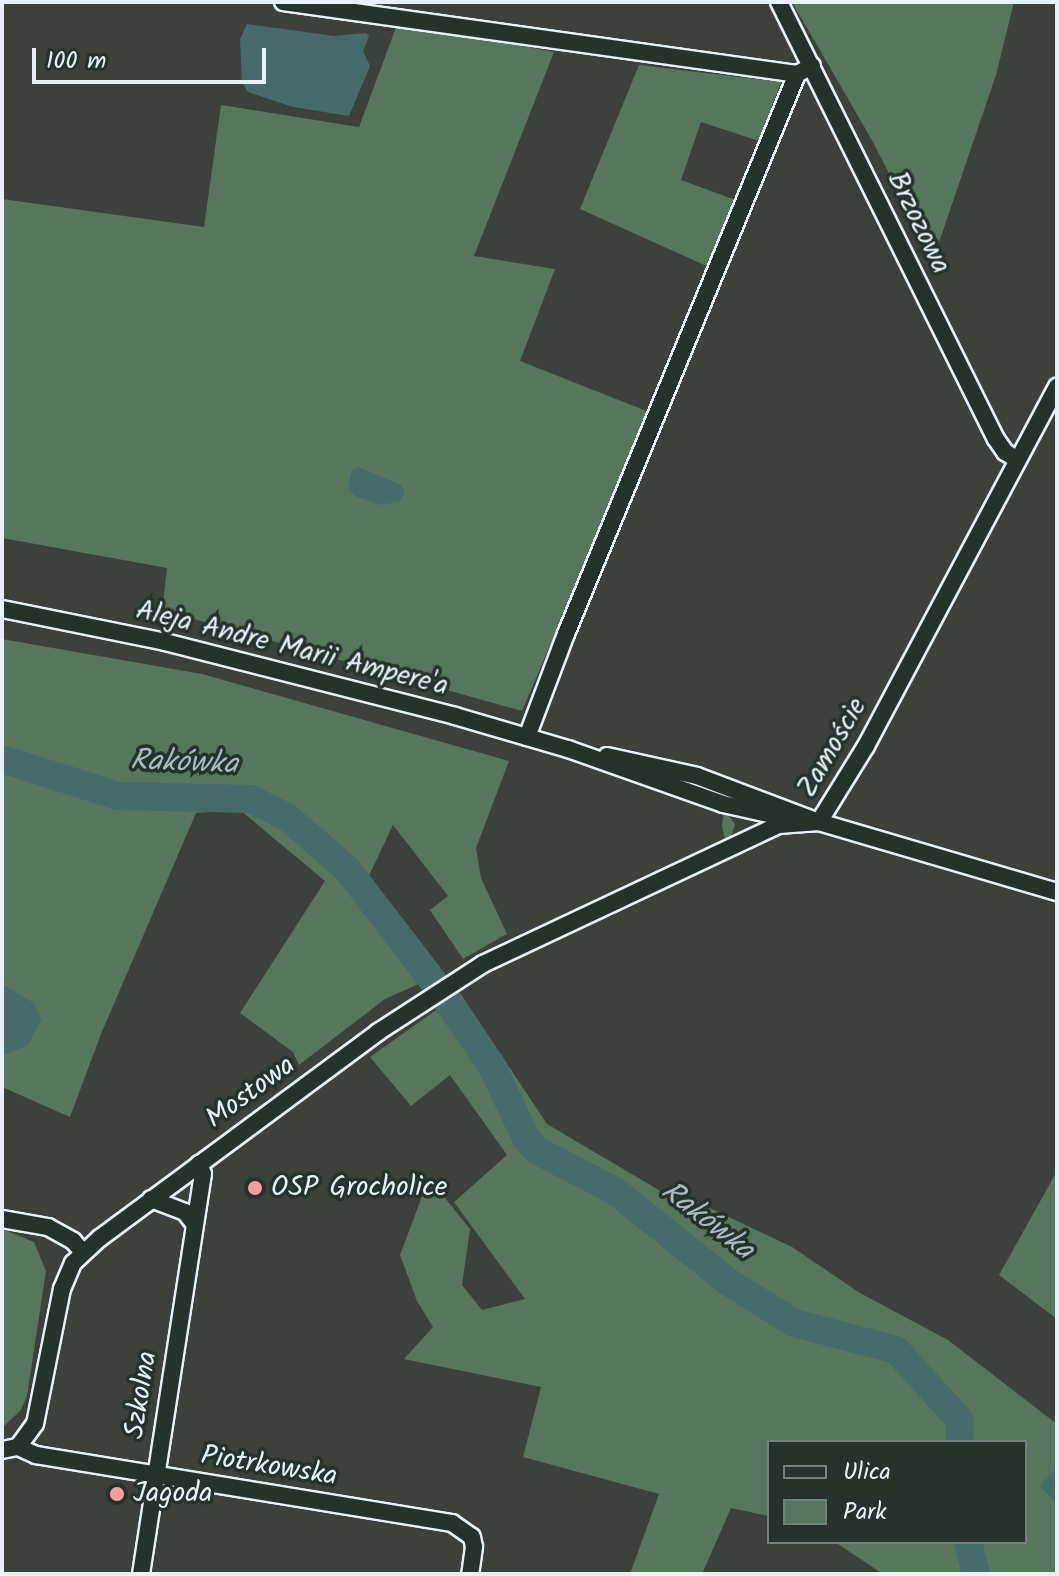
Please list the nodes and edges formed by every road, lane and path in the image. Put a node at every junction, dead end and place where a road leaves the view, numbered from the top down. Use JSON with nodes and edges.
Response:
{"nodes":[{"id":1,"x":283,"y":2,"type":"edge"},
{"id":2,"x":779,"y":2,"type":"edge"},
{"id":3,"x":804,"y":70,"type":"junction"},
{"id":4,"x":1057,"y":387,"type":"edge"},
{"id":5,"x":1018,"y":460,"type":"junction"},
{"id":6,"x":2,"y":609,"type":"edge"},
{"id":7,"x":527,"y":737,"type":"junction"},
{"id":8,"x":568,"y":749,"type":"junction"},
{"id":9,"x":734,"y":808,"type":"junction"},
{"id":10,"x":819,"y":822,"type":"junction"},
{"id":11,"x":736,"y":844,"type":"junction"},
{"id":12,"x":1057,"y":892,"type":"edge"},
{"id":13,"x":453,"y":982,"type":"joint"},
{"id":14,"x":199,"y":1164,"type":"junction"},
{"id":15,"x":151,"y":1199,"type":"junction"},
{"id":16,"x":2,"y":1219,"type":"edge"},
{"id":17,"x":195,"y":1225,"type":"junction"},
{"id":18,"x":83,"y":1252,"type":"junction"},
{"id":19,"x":10,"y":1449,"type":"edge"},
{"id":20,"x":156,"y":1475,"type":"junction"},
{"id":21,"x":141,"y":1574,"type":"edge"},
{"id":22,"x":470,"y":1574,"type":"edge"}],
"edges":[{"from":1,"to":3,"type":"street"},
{"from":2,"to":3,"type":"street","name":"Brzozowa"},
{"from":3,"to":5,"type":"street","name":"Brzozowa"},
{"from":3,"to":7,"type":"street"},
{"from":4,"to":5,"type":"street","name":"Zamoście"},
{"from":5,"to":10,"type":"street","name":"Zamoście"},
{"from":6,"to":7,"type":"street","name":"Aleja Andre Marii Ampere'a"},
{"from":7,"to":8,"type":"street","name":"Aleja Andre Marii Ampere'a"},
{"from":8,"to":9,"type":"street","name":"Aleja Andre Marii Ampere'a"},
{"from":8,"to":10,"type":"street","name":"Aleja Andre Marii Ampere'a"},
{"from":9,"to":10,"type":"street","name":"Aleja Andre Marii Ampere'a"},
{"from":9,"to":11,"type":"street"},
{"from":10,"to":11,"type":"street","name":"Zamoście"},
{"from":10,"to":12,"type":"street"},
{"from":11,"to":13,"type":"street","name":"Zamoście"},
{"from":13,"to":14,"type":"street","name":"Mostowa"},
{"from":14,"to":15,"type":"street","name":"Mostowa"},
{"from":14,"to":17,"type":"street","name":"Szkolna"},
{"from":15,"to":17,"type":"street"},
{"from":15,"to":18,"type":"street","name":"Mostowa"},
{"from":16,"to":18,"type":"street"},
{"from":17,"to":20,"type":"street","name":"Szkolna"},
{"from":18,"to":19,"type":"street"},
{"from":19,"to":20,"type":"street","name":"Piotrkowska"},
{"from":20,"to":21,"type":"street","name":"Szkolna"},
{"from":20,"to":22,"type":"street","name":"Piotrkowska"}]}
